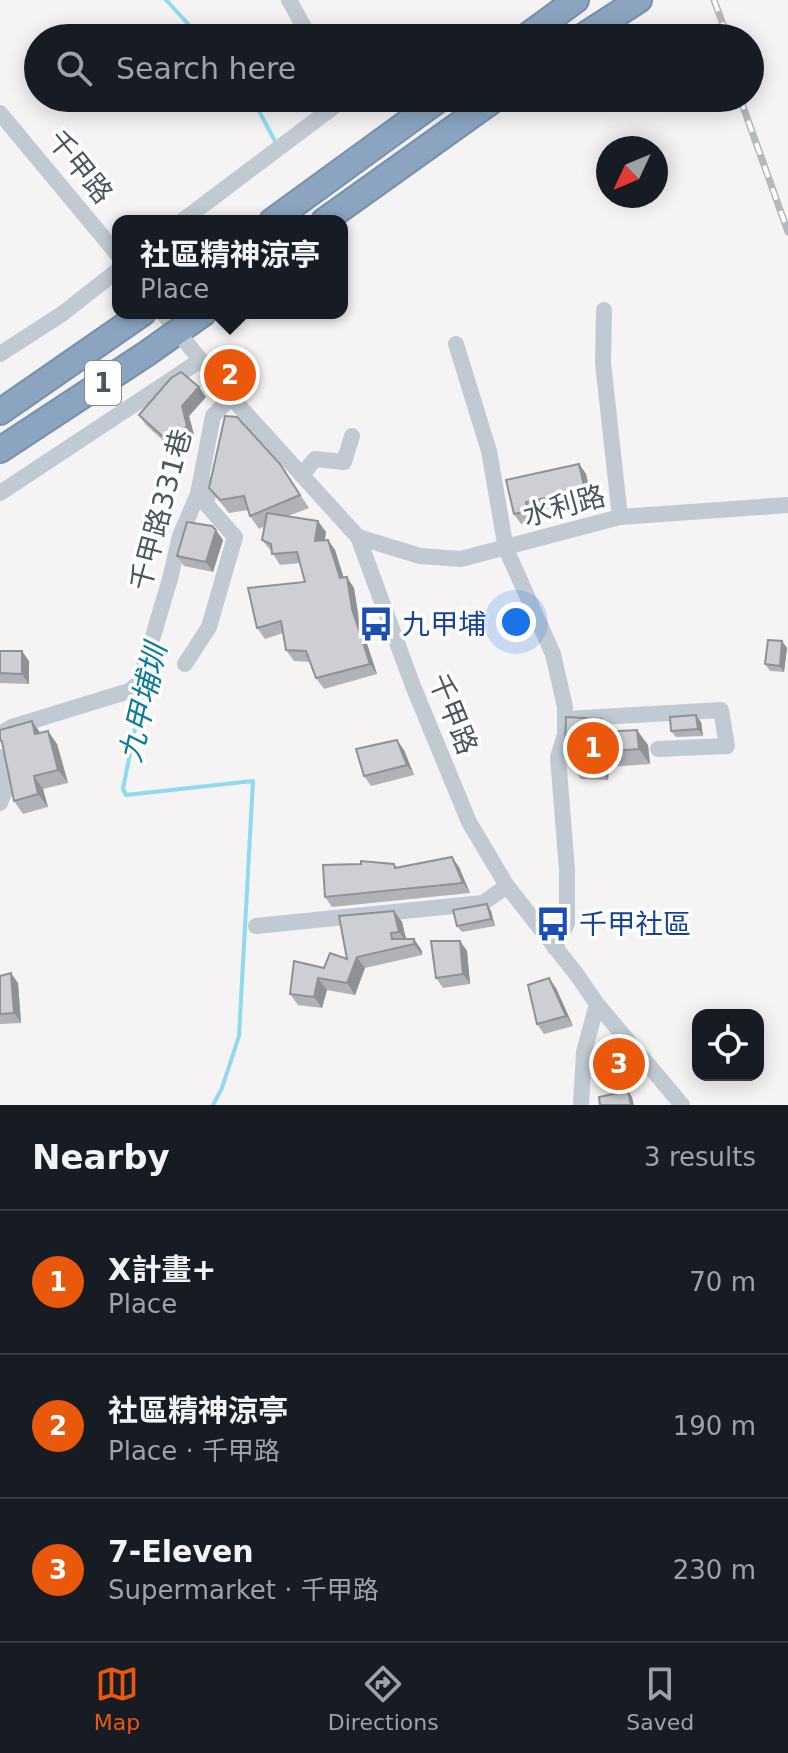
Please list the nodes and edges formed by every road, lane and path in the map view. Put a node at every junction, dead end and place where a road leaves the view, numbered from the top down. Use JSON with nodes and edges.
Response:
{"nodes":[{"id":1,"x":289,"y":0,"type":"edge"},
{"id":2,"x":576,"y":0,"type":"edge"},
{"id":3,"x":630,"y":0,"type":"edge"},
{"id":4,"x":639,"y":0,"type":"edge"},
{"id":5,"x":302,"y":24,"type":"edge"},
{"id":6,"x":543,"y":24,"type":"edge"},
{"id":7,"x":598,"y":24,"type":"edge"},
{"id":8,"x":602,"y":24,"type":"edge"},
{"id":9,"x":327,"y":112,"type":"edge"},
{"id":10,"x":422,"y":112,"type":"edge"},
{"id":11,"x":476,"y":112,"type":"edge"},
{"id":12,"x":0,"y":113,"type":"edge"},
{"id":13,"x":190,"y":215,"type":"edge"},
{"id":14,"x":280,"y":215,"type":"edge"},
{"id":15,"x":332,"y":215,"type":"edge"},
{"id":16,"x":112,"y":248,"type":"edge"},
{"id":17,"x":112,"y":275,"type":"edge"},
{"id":18,"x":604,"y":310,"type":"dead end"},
{"id":19,"x":134,"y":319,"type":"edge"},
{"id":20,"x":196,"y":319,"type":"edge"},
{"id":21,"x":185,"y":341,"type":"tunnel mouth"},
{"id":22,"x":456,"y":344,"type":"dead end"},
{"id":23,"x":0,"y":354,"type":"edge"},
{"id":24,"x":201,"y":360,"type":"junction"},
{"id":25,"x":231,"y":397,"type":"junction"},
{"id":26,"x":0,"y":412,"type":"edge"},
{"id":27,"x":352,"y":436,"type":"dead end"},
{"id":28,"x":0,"y":450,"type":"edge"},
{"id":29,"x":302,"y":475,"type":"junction"},
{"id":30,"x":0,"y":493,"type":"edge"},
{"id":31,"x":788,"y":505,"type":"edge"},
{"id":32,"x":620,"y":517,"type":"junction"},
{"id":33,"x":358,"y":537,"type":"junction"},
{"id":34,"x":506,"y":549,"type":"junction"},
{"id":35,"x":185,"y":664,"type":"dead end"},
{"id":36,"x":566,"y":719,"type":"junction"},
{"id":37,"x":0,"y":734,"type":"edge"},
{"id":38,"x":658,"y":749,"type":"dead end"},
{"id":39,"x":0,"y":757,"type":"edge"},
{"id":40,"x":0,"y":803,"type":"edge"},
{"id":41,"x":507,"y":886,"type":"junction"},
{"id":42,"x":256,"y":926,"type":"dead end"},
{"id":43,"x":555,"y":948,"type":"junction"},
{"id":44,"x":597,"y":1004,"type":"junction"},
{"id":45,"x":581,"y":1105,"type":"edge"},
{"id":46,"x":682,"y":1105,"type":"edge"}],
"edges":[{"from":1,"to":5,"type":"street"},
{"from":2,"to":6,"type":"highway"},
{"from":3,"to":7,"type":"highway"},
{"from":4,"to":8,"type":"highway"},
{"from":9,"to":13,"type":"street"},
{"from":10,"to":14,"type":"highway"},
{"from":11,"to":15,"type":"highway"},
{"from":12,"to":16,"type":"street","name":"千甲路"},
{"from":17,"to":23,"type":"street"},
{"from":18,"to":32,"type":"street"},
{"from":19,"to":26,"type":"highway","number":"1"},
{"from":20,"to":28,"type":"highway","number":"1"},
{"from":21,"to":24,"type":"street","name":"千甲路"},
{"from":22,"to":34,"type":"street"},
{"from":24,"to":25,"type":"street","name":"千甲路"},
{"from":24,"to":30,"type":"street"},
{"from":25,"to":29,"type":"street","name":"千甲路"},
{"from":25,"to":35,"type":"street"},
{"from":25,"to":37,"type":"street","name":"千甲路331巷"},
{"from":27,"to":29,"type":"street"},
{"from":29,"to":33,"type":"street","name":"千甲路"},
{"from":31,"to":32,"type":"street","name":"水利路"},
{"from":32,"to":34,"type":"street","name":"水利路"},
{"from":33,"to":34,"type":"street","name":"水利路"},
{"from":33,"to":41,"type":"street","name":"千甲路"},
{"from":34,"to":36,"type":"street"},
{"from":36,"to":38,"type":"street"},
{"from":36,"to":43,"type":"street"},
{"from":39,"to":40,"type":"street"},
{"from":41,"to":42,"type":"street"},
{"from":41,"to":43,"type":"street","name":"千甲路"},
{"from":43,"to":44,"type":"street","name":"千甲路"},
{"from":44,"to":45,"type":"street"},
{"from":44,"to":46,"type":"street","name":"千甲路"}]}
